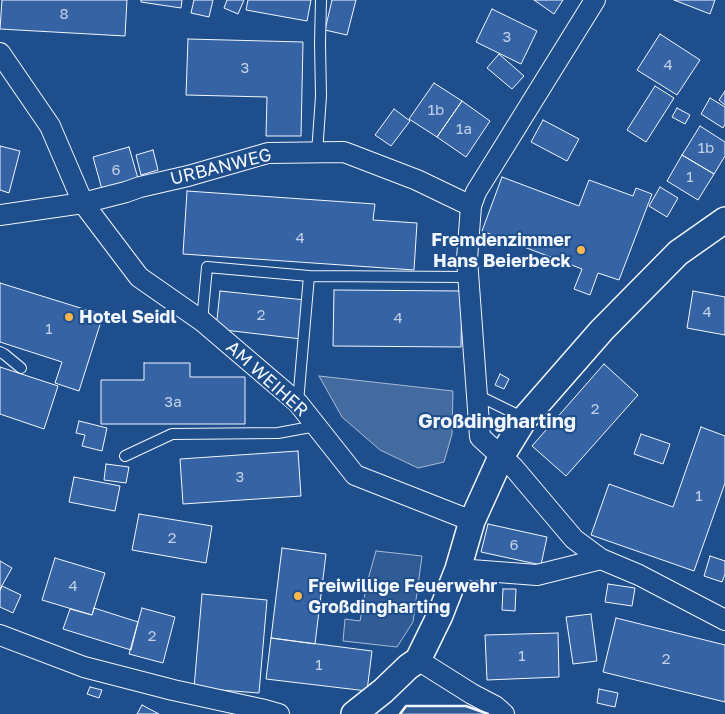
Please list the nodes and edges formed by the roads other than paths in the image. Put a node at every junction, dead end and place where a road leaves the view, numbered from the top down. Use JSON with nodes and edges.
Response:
{"nodes":[{"id":1,"x":321,"y":0,"type":"edge"},
{"id":2,"x":595,"y":0,"type":"edge"},
{"id":3,"x":0,"y":53,"type":"edge"},
{"id":4,"x":317,"y":152,"type":"junction"},
{"id":5,"x":83,"y":203,"type":"junction"},
{"id":6,"x":471,"y":206,"type":"junction"},
{"id":7,"x":0,"y":215,"type":"edge"},
{"id":8,"x":725,"y":220,"type":"edge"},
{"id":9,"x":309,"y":276,"type":"junction"},
{"id":10,"x":468,"y":277,"type":"junction"},
{"id":11,"x":202,"y":321,"type":"junction"},
{"id":12,"x":0,"y":352,"type":"edge"},
{"id":13,"x":21,"y":368,"type":"dead end"},
{"id":14,"x":477,"y":395,"type":"junction"},
{"id":15,"x":298,"y":403,"type":"junction"},
{"id":16,"x":525,"y":418,"type":"junction"},
{"id":17,"x":316,"y":426,"type":"junction"},
{"id":18,"x":125,"y":456,"type":"dead end"},
{"id":19,"x":501,"y":457,"type":"junction"},
{"id":20,"x":472,"y":521,"type":"junction"},
{"id":21,"x":601,"y":559,"type":"junction"},
{"id":22,"x":458,"y":568,"type":"junction"},
{"id":23,"x":725,"y":620,"type":"edge"},
{"id":24,"x":0,"y":635,"type":"edge"},
{"id":25,"x":418,"y":660,"type":"junction"},
{"id":26,"x":279,"y":714,"type":"edge"},
{"id":27,"x":354,"y":714,"type":"edge"},
{"id":28,"x":504,"y":714,"type":"edge"}],
"edges":[{"from":1,"to":4,"type":"lane"},
{"from":2,"to":6,"type":"street"},
{"from":3,"to":5,"type":"street","name":"AM WEIHER"},
{"from":4,"to":5,"type":"street","name":"URBANWEG"},
{"from":4,"to":6,"type":"street","name":"URBANWEG"},
{"from":5,"to":7,"type":"street","name":"URBANWEG"},
{"from":5,"to":11,"type":"street","name":"AM WEIHER"},
{"from":6,"to":10,"type":"street"},
{"from":8,"to":16,"type":"street"},
{"from":9,"to":10,"type":"lane"},
{"from":9,"to":11,"type":"lane"},
{"from":9,"to":15,"type":"lane"},
{"from":10,"to":14,"type":"street"},
{"from":11,"to":15,"type":"street","name":"AM WEIHER"},
{"from":12,"to":13,"type":"lane"},
{"from":14,"to":16,"type":"lane"},
{"from":14,"to":19,"type":"street"},
{"from":15,"to":17,"type":"street","name":"AM WEIHER"},
{"from":16,"to":19,"type":"street"},
{"from":17,"to":18,"type":"lane"},
{"from":17,"to":20,"type":"street","name":"AM WEIHER"},
{"from":19,"to":20,"type":"street"},
{"from":19,"to":21,"type":"street"},
{"from":20,"to":22,"type":"street"},
{"from":21,"to":22,"type":"street"},
{"from":21,"to":23,"type":"street"},
{"from":22,"to":25,"type":"street"},
{"from":24,"to":26,"type":"street"},
{"from":25,"to":27,"type":"street"},
{"from":25,"to":28,"type":"street"}]}
